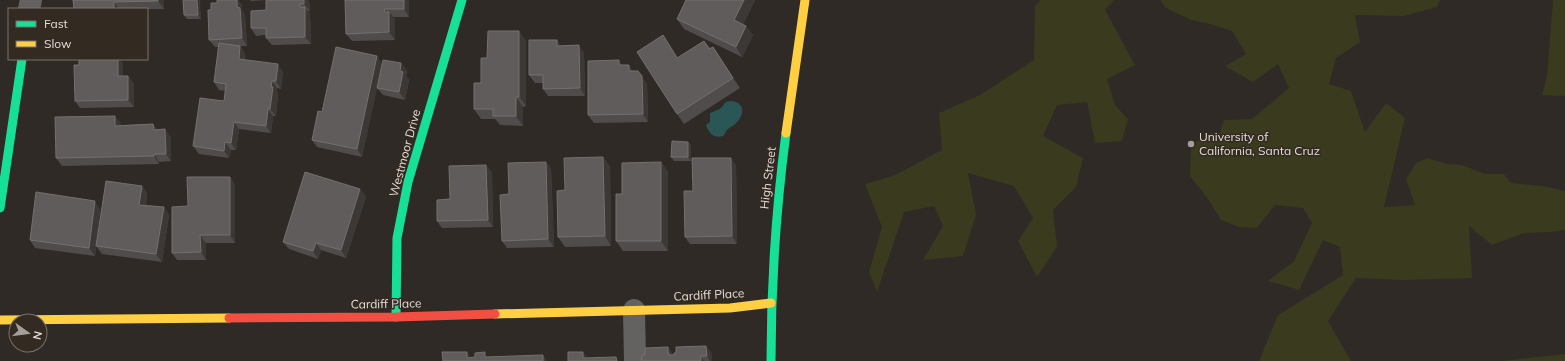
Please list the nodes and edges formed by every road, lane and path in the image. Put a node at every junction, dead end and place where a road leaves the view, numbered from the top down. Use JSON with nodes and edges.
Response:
{"nodes":[{"id":1,"x":462,"y":0,"type":"edge"},
{"id":2,"x":805,"y":0,"type":"edge"},
{"id":3,"x":22,"y":60,"type":"edge"},
{"id":4,"x":0,"y":208,"type":"edge"},
{"id":5,"x":771,"y":303,"type":"junction"},
{"id":6,"x":634,"y":310,"type":"junction"},
{"id":7,"x":396,"y":317,"type":"junction"},
{"id":8,"x":0,"y":320,"type":"edge"},
{"id":9,"x":635,"y":361,"type":"edge"},
{"id":10,"x":771,"y":361,"type":"edge"}],
"edges":[{"from":1,"to":7,"type":"street","name":"Westmoor Drive"},
{"from":2,"to":5,"type":"street","name":"High Street"},
{"from":3,"to":4,"type":"street"},
{"from":5,"to":6,"type":"street","name":"Cardiff Place"},
{"from":5,"to":10,"type":"street","name":"High Street"},
{"from":6,"to":7,"type":"street","name":"Cardiff Place"},
{"from":6,"to":9,"type":"street"},
{"from":7,"to":8,"type":"street","name":"Cardiff Place"}]}
